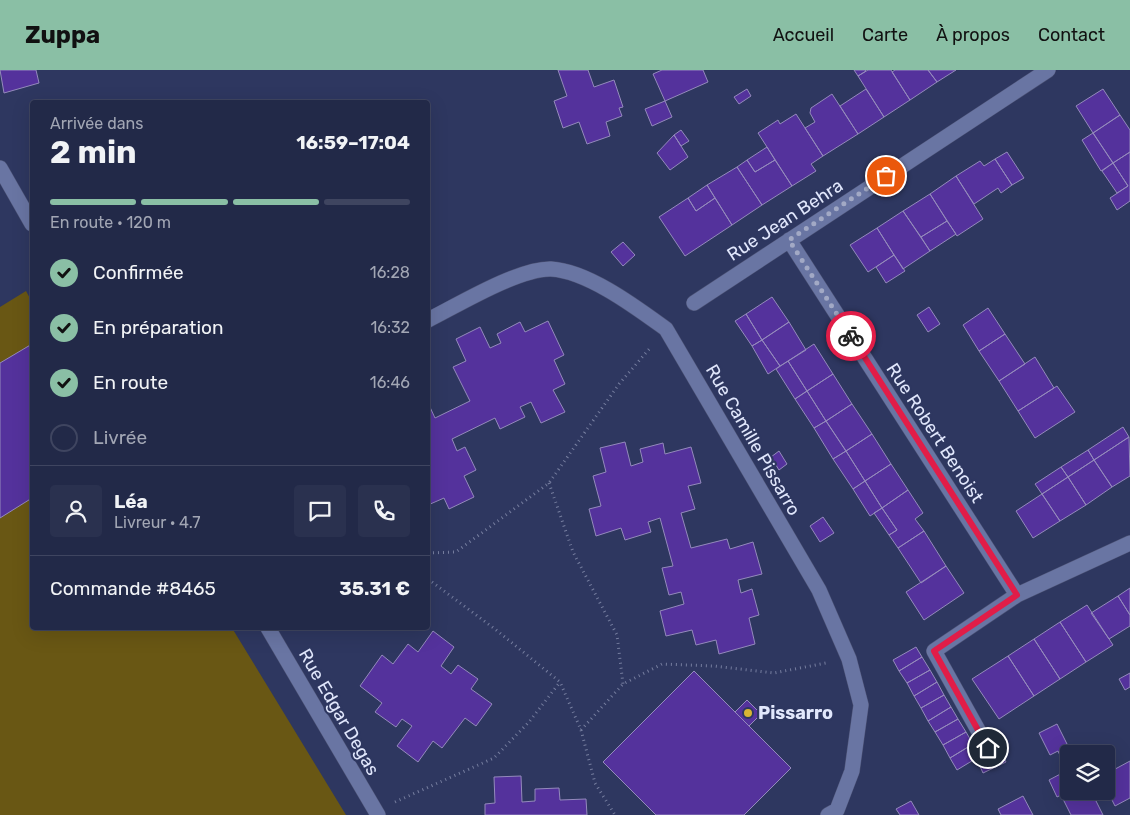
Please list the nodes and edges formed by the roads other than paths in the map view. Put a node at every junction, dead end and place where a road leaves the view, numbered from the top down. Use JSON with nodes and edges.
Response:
{"nodes":[{"id":1,"x":1048,"y":70,"type":"edge"},
{"id":2,"x":0,"y":168,"type":"edge"},
{"id":3,"x":30,"y":220,"type":"edge"},
{"id":4,"x":789,"y":240,"type":"junction"},
{"id":5,"x":694,"y":303,"type":"dead end"},
{"id":6,"x":430,"y":319,"type":"edge"},
{"id":7,"x":1130,"y":543,"type":"edge"},
{"id":8,"x":1017,"y":595,"type":"junction"},
{"id":9,"x":269,"y":630,"type":"edge"},
{"id":10,"x":988,"y":748,"type":"dead end"},
{"id":11,"x":376,"y":812,"type":"edge"},
{"id":12,"x":828,"y":815,"type":"edge"}],
"edges":[{"from":1,"to":4,"type":"street","name":"Rue Jean Behra"},
{"from":2,"to":3,"type":"street"},
{"from":4,"to":5,"type":"street","name":"Rue Jean Behra"},
{"from":4,"to":8,"type":"street","name":"Rue Robert Benoist"},
{"from":6,"to":12,"type":"street","name":"Rue Camille Pissarro"},
{"from":7,"to":8,"type":"street"},
{"from":8,"to":10,"type":"street"},
{"from":9,"to":11,"type":"street","name":"Rue Edgar Degas"}]}
